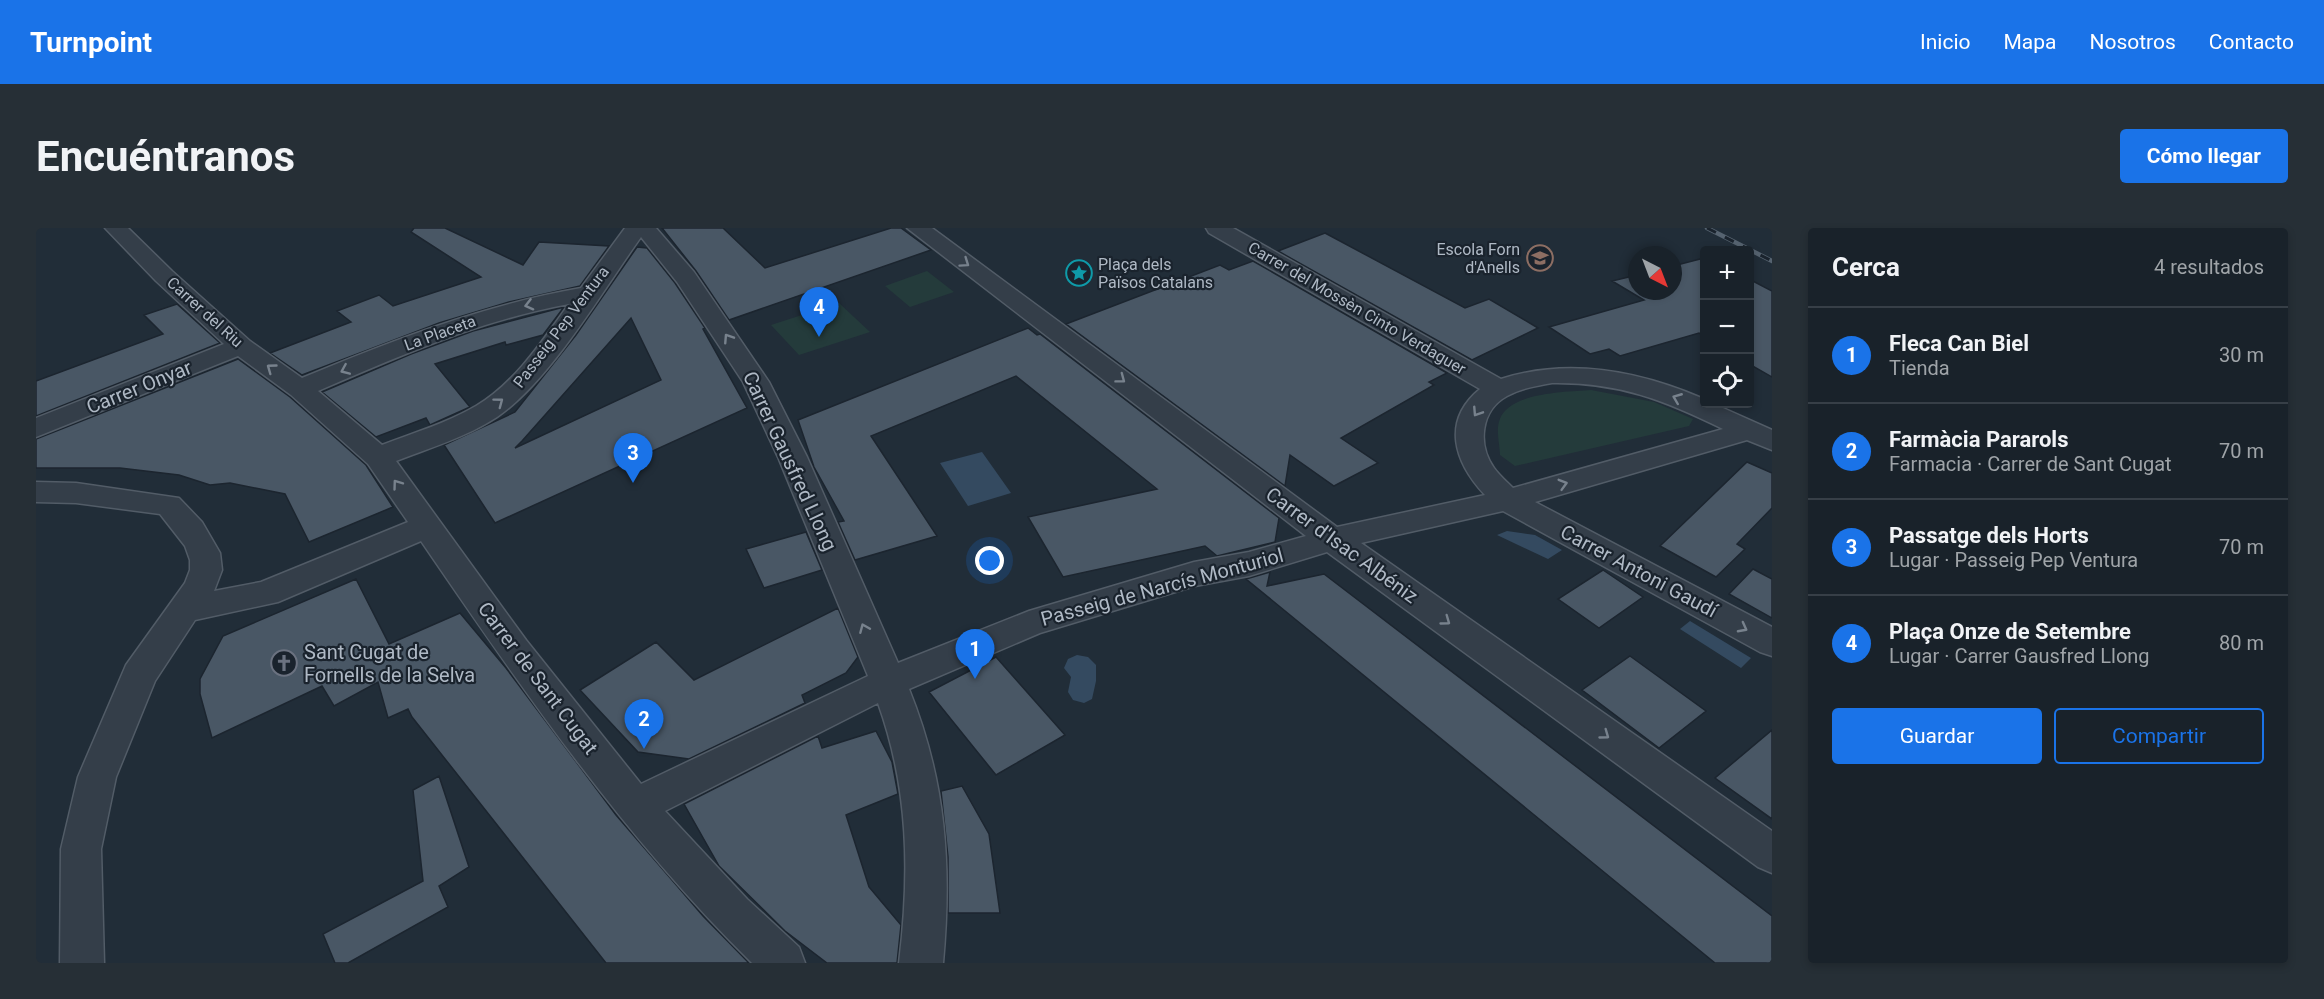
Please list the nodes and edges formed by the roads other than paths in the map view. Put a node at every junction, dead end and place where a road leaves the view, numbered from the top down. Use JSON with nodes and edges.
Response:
{"nodes":[{"id":1,"x":116,"y":228,"type":"edge"},
{"id":2,"x":636,"y":228,"type":"edge"},
{"id":3,"x":644,"y":228,"type":"edge"},
{"id":4,"x":918,"y":228,"type":"edge"},
{"id":5,"x":1217,"y":228,"type":"edge"},
{"id":6,"x":586,"y":294,"type":"junction"},
{"id":7,"x":241,"y":346,"type":"junction"},
{"id":8,"x":1497,"y":388,"type":"junction"},
{"id":9,"x":300,"y":389,"type":"junction"},
{"id":10,"x":36,"y":428,"type":"edge"},
{"id":11,"x":1761,"y":436,"type":"edge"},
{"id":12,"x":378,"y":457,"type":"junction"},
{"id":13,"x":36,"y":492,"type":"edge"},
{"id":14,"x":1507,"y":500,"type":"junction"},
{"id":15,"x":428,"y":526,"type":"junction"},
{"id":16,"x":1332,"y":539,"type":"junction"},
{"id":17,"x":186,"y":609,"type":"junction"},
{"id":18,"x":1772,"y":643,"type":"edge"},
{"id":19,"x":888,"y":682,"type":"junction"},
{"id":20,"x":635,"y":806,"type":"junction"},
{"id":21,"x":1772,"y":854,"type":"edge"},
{"id":22,"x":82,"y":963,"type":"edge"},
{"id":23,"x":783,"y":963,"type":"edge"},
{"id":24,"x":921,"y":963,"type":"edge"}],
"edges":[{"from":1,"to":7,"type":"street","name":"Carrer del Riu"},
{"from":2,"to":6,"type":"street","name":"Passeig Pep Ventura"},
{"from":19,"to":3,"type":"street","name":"Carrer Gausfred Llong","one_way":true},
{"from":4,"to":16,"type":"street","name":"Carrer d'Isac Albéniz","one_way":true},
{"from":5,"to":8,"type":"street","name":"Carrer del Mossèn Cinto Verdaguer"},
{"from":6,"to":9,"type":"street","name":"La Placeta","one_way":true},
{"from":12,"to":6,"type":"street","name":"Passeig Pep Ventura","one_way":true},
{"from":9,"to":7,"type":"street","name":"Carrer del Riu","one_way":true},
{"from":7,"to":10,"type":"street","name":"Carrer Onyar"},
{"from":11,"to":8,"type":"street","name":"Passeig de Narcís Monturiol","one_way":true},
{"from":8,"to":14,"type":"street","name":"Passeig de Narcís Monturiol","one_way":true},
{"from":9,"to":12,"type":"street","name":"Carrer de Sant Cugat"},
{"from":14,"to":11,"type":"street","name":"Passeig de Narcís Monturiol","one_way":true},
{"from":15,"to":12,"type":"street","name":"Carrer de Sant Cugat","one_way":true},
{"from":13,"to":17,"type":"street"},
{"from":14,"to":16,"type":"street","name":"Passeig de Narcís Monturiol"},
{"from":14,"to":18,"type":"street","name":"Carrer Antoni Gaudí","one_way":true},
{"from":15,"to":17,"type":"street"},
{"from":15,"to":20,"type":"street","name":"Carrer de Sant Cugat"},
{"from":16,"to":19,"type":"street","name":"Passeig de Narcís Monturiol"},
{"from":16,"to":21,"type":"street","name":"Carrer d'Isac Albéniz","one_way":true},
{"from":17,"to":22,"type":"street"},
{"from":19,"to":20,"type":"street","name":"Passeig de Narcís Monturiol"},
{"from":19,"to":24,"type":"street","name":"Carrer Gausfred Llong"},
{"from":20,"to":23,"type":"street","name":"Carrer de Sant Cugat"}]}
